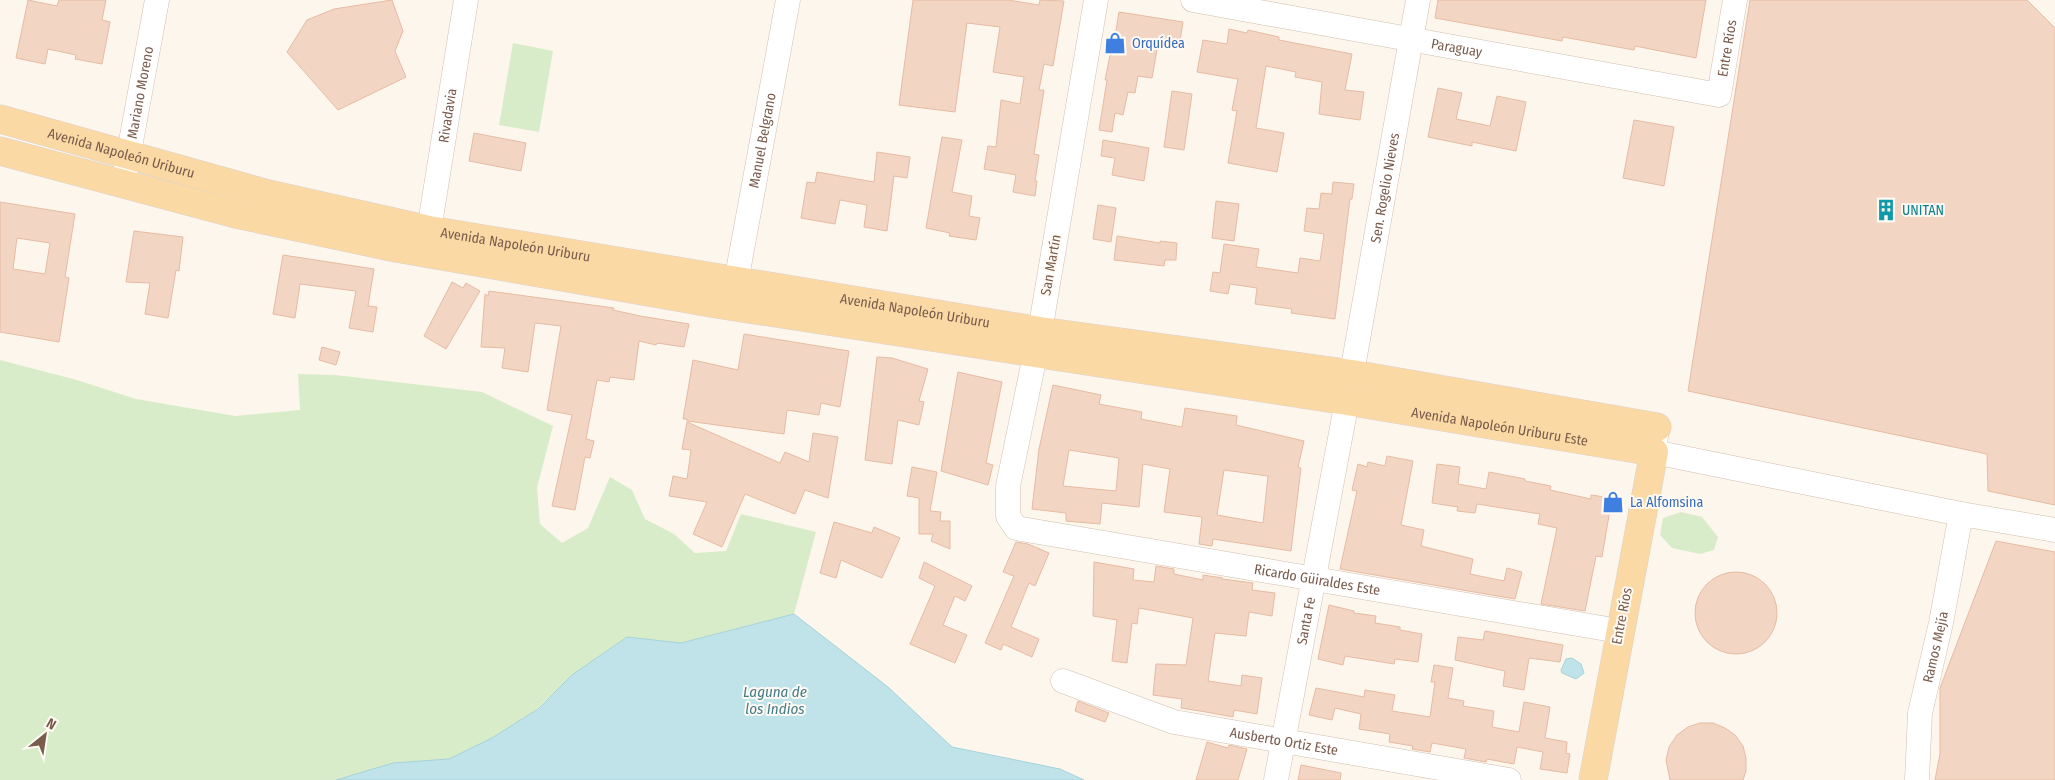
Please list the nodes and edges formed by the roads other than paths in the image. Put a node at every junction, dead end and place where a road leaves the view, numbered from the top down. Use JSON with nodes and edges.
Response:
{"nodes":[{"id":1,"x":157,"y":0,"type":"edge"},
{"id":2,"x":466,"y":0,"type":"edge"},
{"id":3,"x":788,"y":0,"type":"edge"},
{"id":4,"x":1096,"y":0,"type":"edge"},
{"id":5,"x":1193,"y":0,"type":"edge"},
{"id":6,"x":1418,"y":0,"type":"edge"},
{"id":7,"x":1735,"y":0,"type":"edge"},
{"id":8,"x":1412,"y":40,"type":"junction"},
{"id":9,"x":1720,"y":95,"type":"joint"},
{"id":10,"x":0,"y":119,"type":"edge"},
{"id":11,"x":0,"y":151,"type":"edge"},
{"id":12,"x":129,"y":155,"type":"junction"},
{"id":13,"x":123,"y":185,"type":"junction"},
{"id":14,"x":429,"y":230,"type":"junction"},
{"id":15,"x":736,"y":282,"type":"junction"},
{"id":16,"x":1038,"y":342,"type":"junction"},
{"id":17,"x":1352,"y":374,"type":"junction"},
{"id":18,"x":1347,"y":401,"type":"junction"},
{"id":19,"x":1656,"y":439,"type":"junction"},
{"id":20,"x":1962,"y":514,"type":"junction"},
{"id":21,"x":1016,"y":528,"type":"joint"},
{"id":22,"x":2055,"y":530,"type":"edge"},
{"id":23,"x":1313,"y":580,"type":"junction"},
{"id":24,"x":1619,"y":631,"type":"junction"},
{"id":25,"x":1063,"y":681,"type":"dead end"},
{"id":26,"x":1283,"y":741,"type":"junction"},
{"id":27,"x":1276,"y":780,"type":"edge"},
{"id":28,"x":1510,"y":780,"type":"edge"},
{"id":29,"x":1593,"y":780,"type":"edge"},
{"id":30,"x":1917,"y":780,"type":"edge"}],
"edges":[{"from":1,"to":12,"type":"street","name":"Mariano Moreno"},
{"from":2,"to":14,"type":"street","name":"Rivadavia"},
{"from":3,"to":15,"type":"street","name":"Manuel Belgrano"},
{"from":4,"to":16,"type":"street","name":"San Martín"},
{"from":5,"to":8,"type":"street","name":"Paraguay"},
{"from":6,"to":8,"type":"street","name":"Sen. Rogelio Nieves"},
{"from":7,"to":9,"type":"street","name":"Entre Ríos"},
{"from":8,"to":9,"type":"street","name":"Paraguay"},
{"from":8,"to":17,"type":"street","name":"Sen. Rogelio Nieves"},
{"from":10,"to":12,"type":"main road","name":"Avenida Napoleón Uriburu"},
{"from":11,"to":13,"type":"main road","name":"Avenida Napoleón Uriburu"},
{"from":12,"to":13,"type":"street","name":"Mariano Moreno"},
{"from":12,"to":14,"type":"main road","name":"Avenida Napoleón Uriburu"},
{"from":13,"to":16,"type":"main road","name":"Avenida Napoleón Uriburu"},
{"from":14,"to":15,"type":"main road","name":"Avenida Napoleón Uriburu"},
{"from":15,"to":16,"type":"main road","name":"Avenida Napoleón Uriburu"},
{"from":16,"to":17,"type":"main road","name":"Avenida Napoleón Uriburu Este"},
{"from":16,"to":18,"type":"main road","name":"Avenida Napoleón Uriburu Este"},
{"from":16,"to":21,"type":"street","name":"San Martín"},
{"from":17,"to":18,"type":"street","name":"Sen. Rogelio Nieves"},
{"from":17,"to":19,"type":"main road","name":"Avenida Napoleón Uriburu Este"},
{"from":18,"to":19,"type":"main road","name":"Avenida Napoleón Uriburu Este"},
{"from":18,"to":23,"type":"street","name":"Santa Fe"},
{"from":19,"to":20,"type":"street","name":"Avenida Napoleón Uriburu Este"},
{"from":19,"to":24,"type":"main road","name":"Entre Ríos"},
{"from":20,"to":22,"type":"street","name":"Avenida Napoleón Uriburu Este"},
{"from":20,"to":30,"type":"street","name":"Ramos Mejía"},
{"from":21,"to":23,"type":"street","name":"Ricardo Güiraldes Este"},
{"from":23,"to":24,"type":"street","name":"Ricardo Güiraldes Este"},
{"from":23,"to":26,"type":"street","name":"Santa Fe"},
{"from":24,"to":29,"type":"main road","name":"Entre Ríos"},
{"from":25,"to":26,"type":"street","name":"Ausberto Ortiz Este"},
{"from":26,"to":27,"type":"street","name":"Santa Fe"},
{"from":26,"to":28,"type":"street","name":"Ausberto Ortiz Este"}]}
